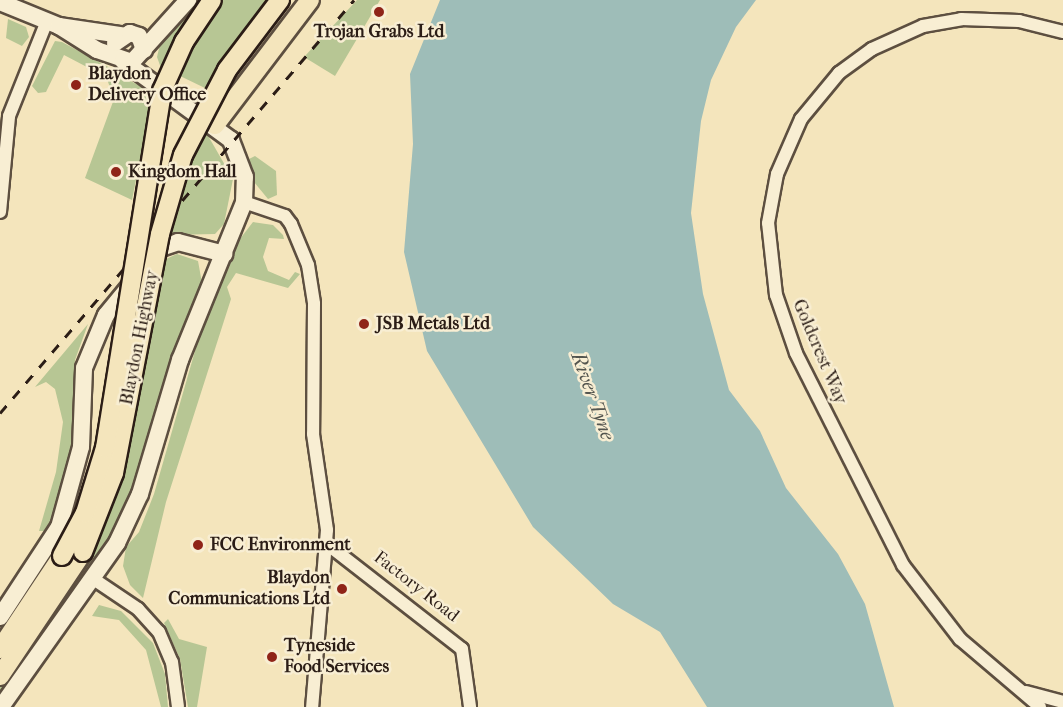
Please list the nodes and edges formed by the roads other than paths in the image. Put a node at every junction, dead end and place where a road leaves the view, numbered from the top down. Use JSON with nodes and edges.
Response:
{"nodes":[{"id":1,"x":188,"y":0,"type":"edge"},
{"id":2,"x":212,"y":0,"type":"edge"},
{"id":3,"x":280,"y":0,"type":"edge"},
{"id":4,"x":310,"y":0,"type":"edge"},
{"id":5,"x":0,"y":2,"type":"edge"},
{"id":6,"x":172,"y":13,"type":"junction"},
{"id":7,"x":53,"y":24,"type":"junction"},
{"id":8,"x":1063,"y":33,"type":"edge"},
{"id":9,"x":123,"y":34,"type":"junction"},
{"id":10,"x":143,"y":51,"type":"junction"},
{"id":11,"x":121,"y":60,"type":"junction"},
{"id":12,"x":170,"y":94,"type":"junction"},
{"id":13,"x":215,"y":125,"type":"junction"},
{"id":14,"x":244,"y":201,"type":"junction"},
{"id":15,"x":0,"y":212,"type":"edge"},
{"id":16,"x":224,"y":254,"type":"junction"},
{"id":17,"x":327,"y":544,"type":"junction"},
{"id":18,"x":94,"y":580,"type":"junction"},
{"id":19,"x":0,"y":617,"type":"edge"},
{"id":20,"x":0,"y":649,"type":"edge"},
{"id":21,"x":0,"y":676,"type":"edge"},
{"id":22,"x":1025,"y":691,"type":"junction"},
{"id":23,"x":1063,"y":702,"type":"edge"},
{"id":24,"x":1,"y":707,"type":"edge"},
{"id":25,"x":178,"y":707,"type":"edge"},
{"id":26,"x":312,"y":707,"type":"edge"},
{"id":27,"x":470,"y":707,"type":"edge"},
{"id":28,"x":1040,"y":707,"type":"edge"}],
"edges":[{"from":1,"to":6,"type":"main road"},
{"from":2,"to":20,"type":"main road","name":"Blaydon Highway","bridge":true},
{"from":3,"to":21,"type":"main road","name":"Blaydon Highway","bridge":true},
{"from":4,"to":13,"type":"main road"},
{"from":5,"to":7,"type":"main road"},
{"from":6,"to":9,"type":"main road"},
{"from":6,"to":10,"type":"main road"},
{"from":7,"to":9,"type":"main road"},
{"from":7,"to":11,"type":"main road"},
{"from":7,"to":15,"type":"street"},
{"from":8,"to":22,"type":"street","name":"Goldcrest Way"},
{"from":9,"to":10,"type":"main road"},
{"from":9,"to":11,"type":"main road"},
{"from":10,"to":11,"type":"main road"},
{"from":10,"to":12,"type":"main road"},
{"from":11,"to":12,"type":"main road"},
{"from":12,"to":13,"type":"main road"},
{"from":13,"to":14,"type":"main road"},
{"from":14,"to":16,"type":"main road"},
{"from":14,"to":17,"type":"street"},
{"from":16,"to":18,"type":"main road"},
{"from":16,"to":19,"type":"main road"},
{"from":17,"to":26,"type":"street"},
{"from":17,"to":27,"type":"street","name":"Factory Road"},
{"from":18,"to":24,"type":"main road"},
{"from":18,"to":25,"type":"street"},
{"from":22,"to":23,"type":"street"},
{"from":22,"to":28,"type":"street","name":"Goldcrest Way"}]}
